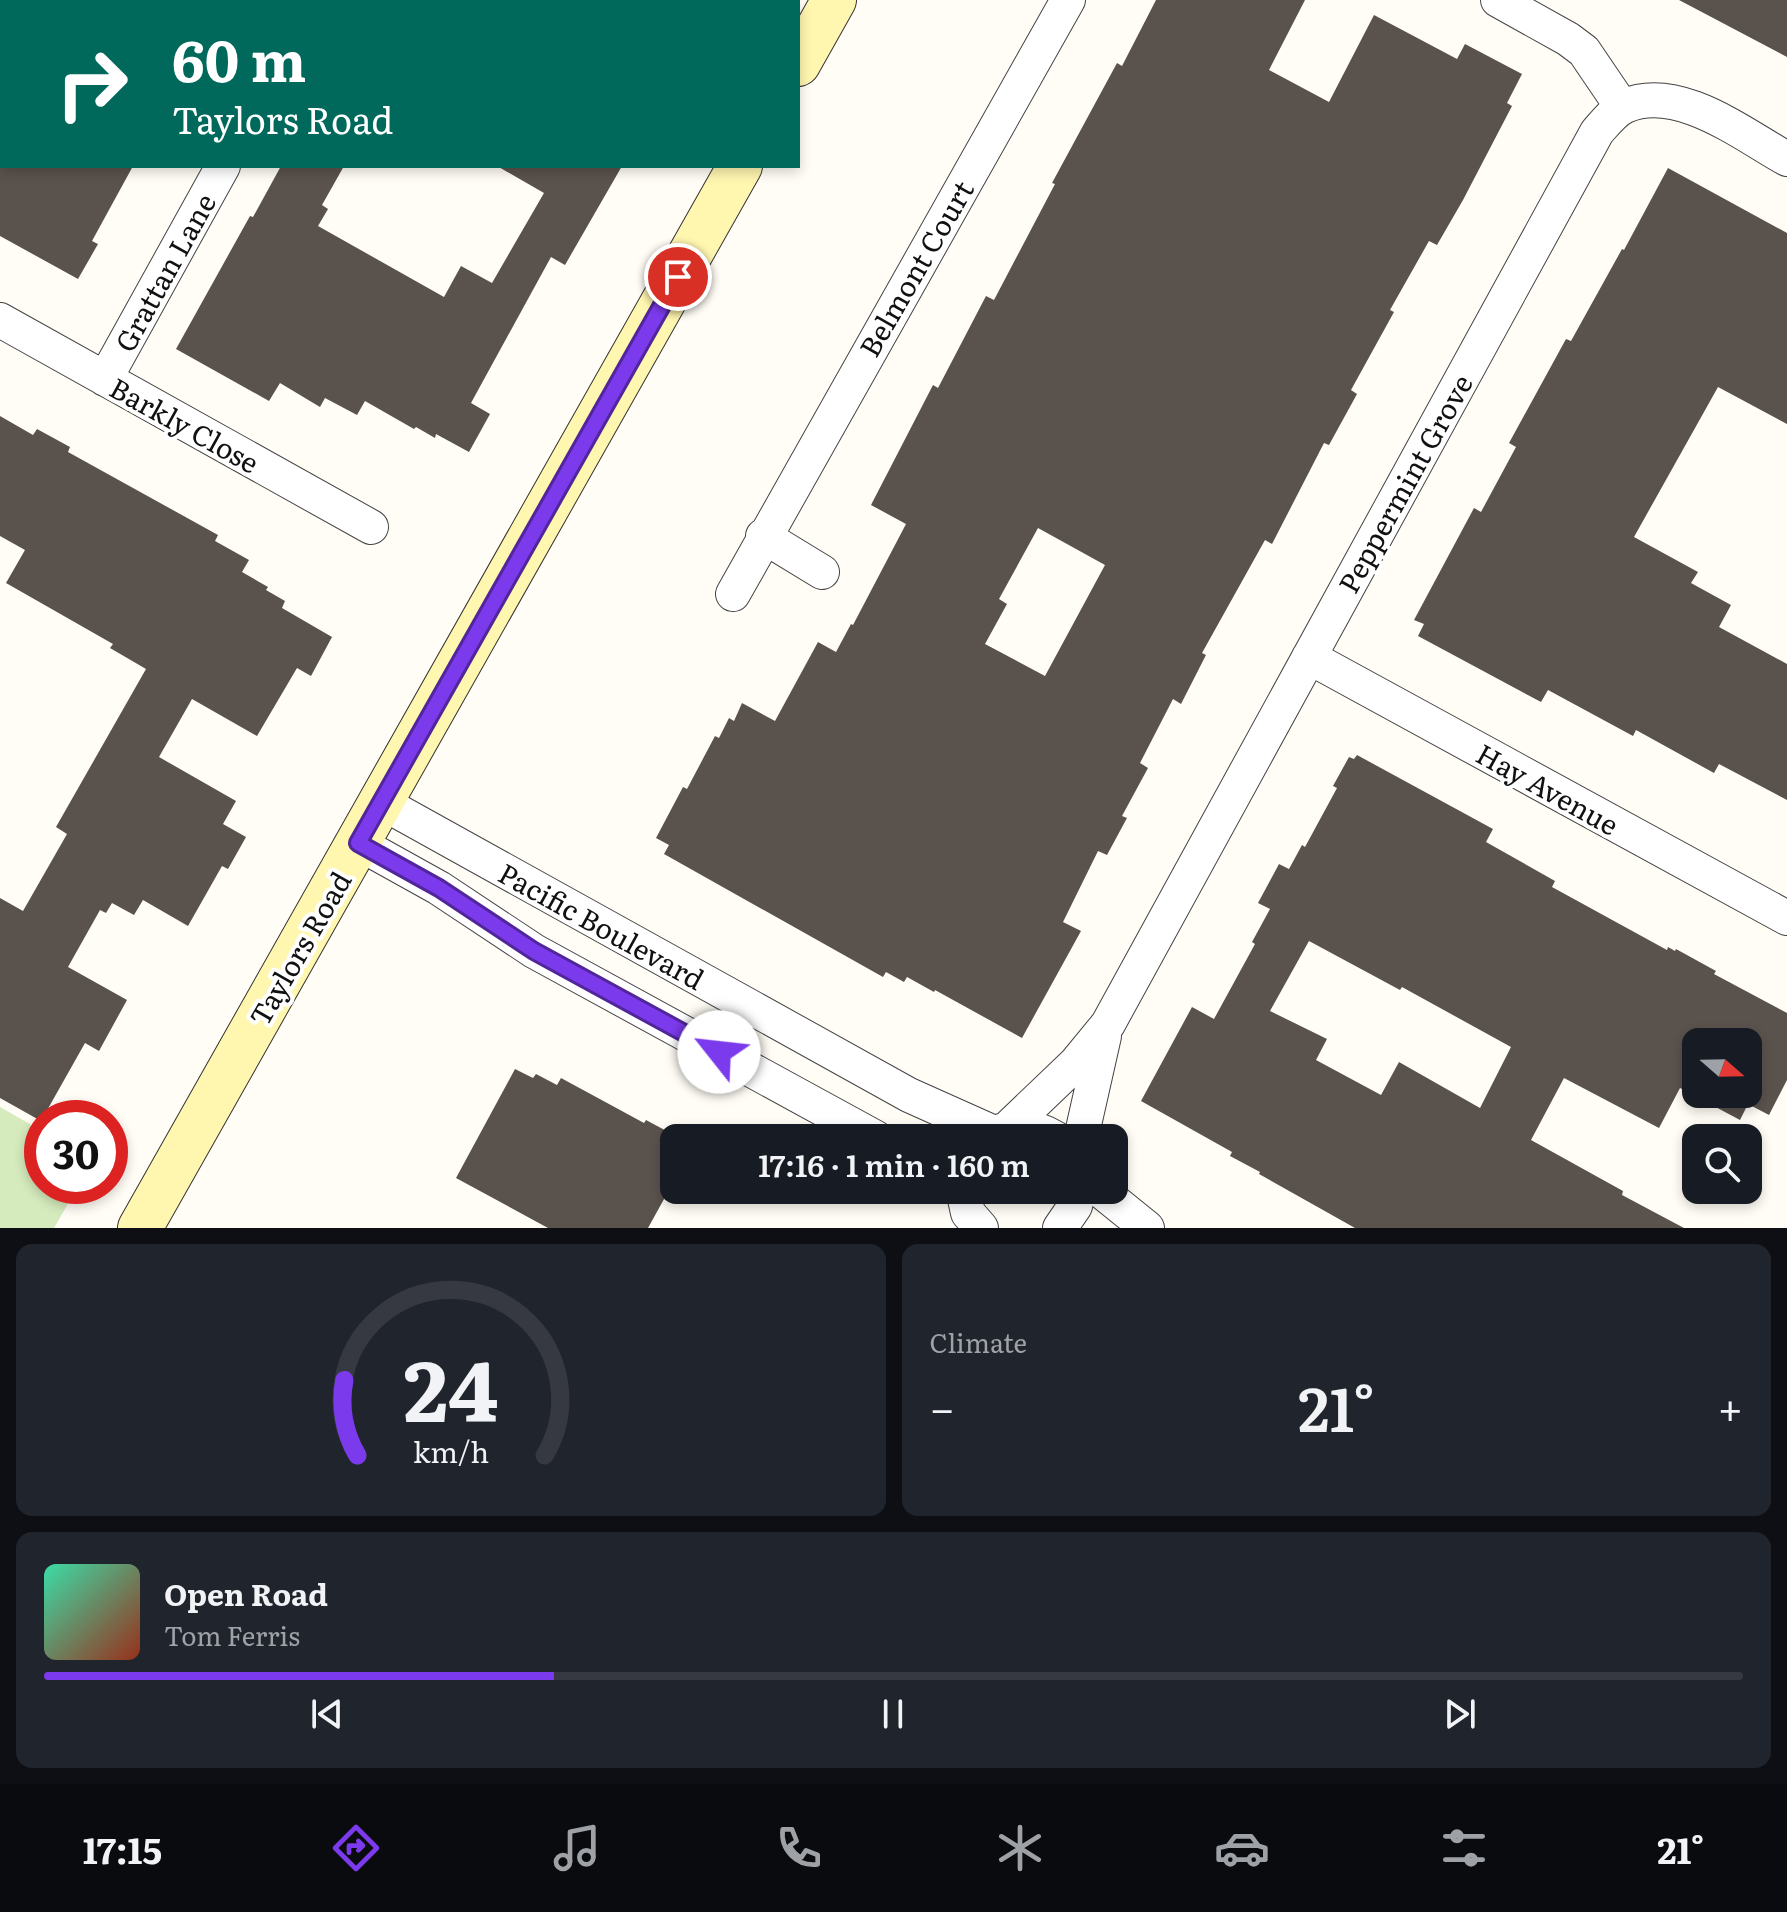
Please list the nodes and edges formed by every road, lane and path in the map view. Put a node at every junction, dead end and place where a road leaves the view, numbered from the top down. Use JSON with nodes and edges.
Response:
{"nodes":[{"id":1,"x":834,"y":0,"type":"edge"},
{"id":2,"x":1068,"y":0,"type":"edge"},
{"id":3,"x":1498,"y":0,"type":"edge"},
{"id":4,"x":800,"y":60,"type":"edge"},
{"id":5,"x":1622,"y":107,"type":"junction"},
{"id":6,"x":1787,"y":159,"type":"edge"},
{"id":7,"x":222,"y":168,"type":"edge"},
{"id":8,"x":739,"y":168,"type":"edge"},
{"id":9,"x":0,"y":320,"type":"edge"},
{"id":10,"x":105,"y":379,"type":"junction"},
{"id":11,"x":371,"y":527,"type":"dead end"},
{"id":12,"x":763,"y":536,"type":"junction"},
{"id":13,"x":822,"y":572,"type":"dead end"},
{"id":14,"x":733,"y":594,"type":"dead end"},
{"id":15,"x":1309,"y":657,"type":"junction"},
{"id":16,"x":381,"y":802,"type":"junction"},
{"id":17,"x":358,"y":843,"type":"junction"},
{"id":18,"x":1787,"y":918,"type":"edge"},
{"id":19,"x":1108,"y":1024,"type":"junction"},
{"id":20,"x":850,"y":1124,"type":"edge"},
{"id":21,"x":976,"y":1124,"type":"edge"},
{"id":22,"x":1007,"y":1124,"type":"edge"},
{"id":23,"x":1084,"y":1124,"type":"edge"},
{"id":24,"x":1076,"y":1204,"type":"edge"},
{"id":25,"x":1117,"y":1204,"type":"edge"},
{"id":26,"x":140,"y":1228,"type":"edge"},
{"id":27,"x":1060,"y":1228,"type":"edge"},
{"id":28,"x":1147,"y":1228,"type":"edge"}],
"edges":[{"from":1,"to":4,"type":"main road"},
{"from":2,"to":12,"type":"street","name":"Belmont Court"},
{"from":3,"to":5,"type":"street"},
{"from":5,"to":6,"type":"street"},
{"from":5,"to":15,"type":"street","name":"Peppermint Grove"},
{"from":7,"to":10,"type":"street","name":"Grattan Lane"},
{"from":8,"to":16,"type":"main road","name":"Taylors Road"},
{"from":9,"to":10,"type":"street","name":"Barkly Close"},
{"from":10,"to":11,"type":"street","name":"Barkly Close"},
{"from":12,"to":13,"type":"street"},
{"from":12,"to":14,"type":"street","name":"Belmont Court"},
{"from":15,"to":18,"type":"street","name":"Hay Avenue"},
{"from":15,"to":19,"type":"street","name":"Peppermint Grove"},
{"from":16,"to":17,"type":"main road","name":"Taylors Road"},
{"from":16,"to":21,"type":"street","name":"Pacific Boulevard"},
{"from":17,"to":20,"type":"street","name":"Pacific Boulevard"},
{"from":17,"to":26,"type":"main road","name":"Taylors Road"},
{"from":19,"to":22,"type":"street","name":"Peppermint Grove"},
{"from":19,"to":23,"type":"street","name":"Peppermint Grove"},
{"from":24,"to":27,"type":"street"},
{"from":25,"to":28,"type":"street"}]}
